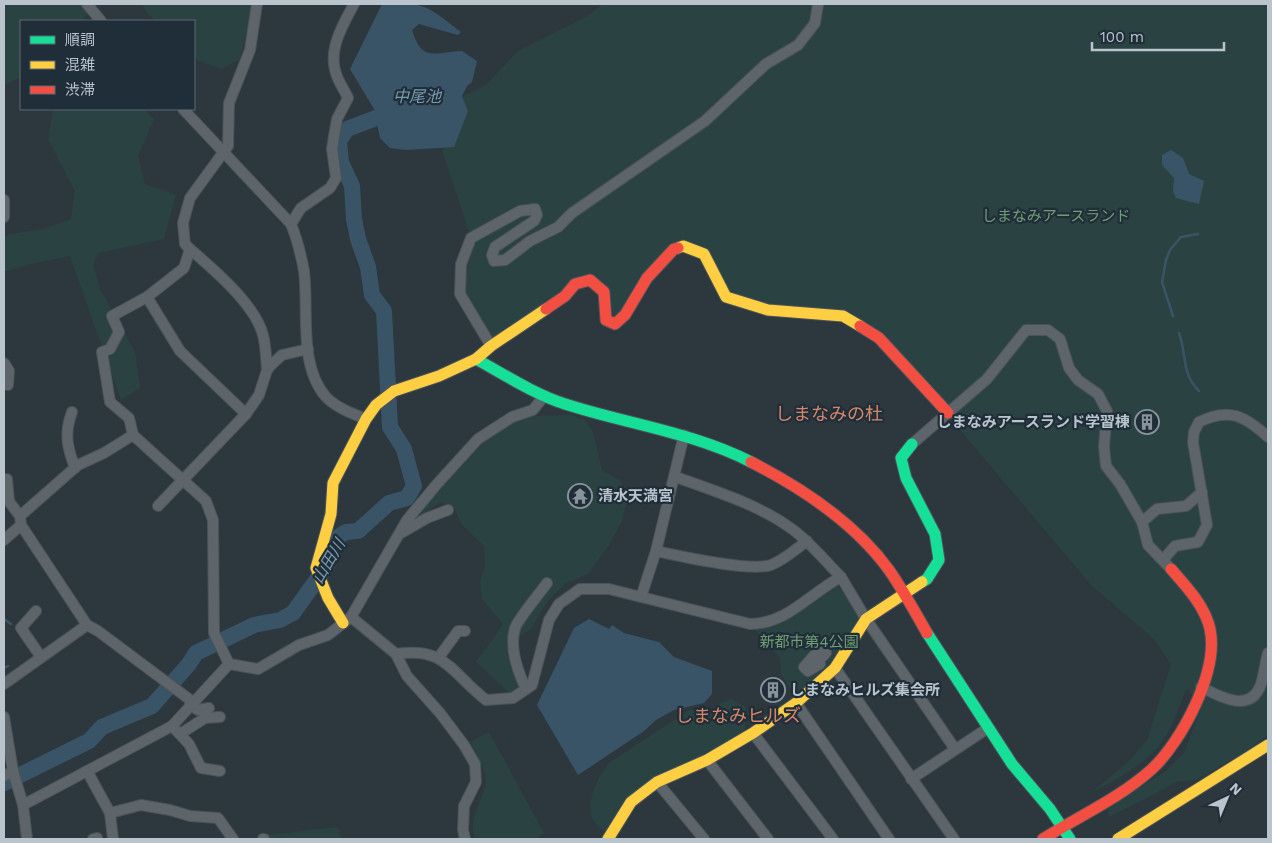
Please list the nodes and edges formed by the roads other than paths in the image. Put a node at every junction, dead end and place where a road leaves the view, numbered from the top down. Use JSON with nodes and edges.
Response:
{"nodes":[{"id":1,"x":87,"y":4,"type":"edge"},
{"id":2,"x":257,"y":4,"type":"edge"},
{"id":3,"x":354,"y":4,"type":"edge"},
{"id":4,"x":818,"y":4,"type":"edge"},
{"id":5,"x":101,"y":20,"type":"edge"},
{"id":6,"x":185,"y":110,"type":"edge"},
{"id":7,"x":224,"y":152,"type":"junction"},
{"id":8,"x":4,"y":200,"type":"edge"},
{"id":9,"x":4,"y":217,"type":"edge"},
{"id":10,"x":291,"y":224,"type":"junction"},
{"id":11,"x":190,"y":249,"type":"junction"},
{"id":12,"x":147,"y":297,"type":"junction"},
{"id":13,"x":491,"y":346,"type":"junction"},
{"id":14,"x":308,"y":349,"type":"junction"},
{"id":15,"x":476,"y":359,"type":"junction"},
{"id":16,"x":4,"y":363,"type":"edge"},
{"id":17,"x":267,"y":370,"type":"junction"},
{"id":18,"x":8,"y":385,"type":"dead end"},
{"id":19,"x":544,"y":396,"type":"junction"},
{"id":20,"x":72,"y":412,"type":"dead end"},
{"id":21,"x":948,"y":413,"type":"junction"},
{"id":22,"x":246,"y":414,"type":"junction"},
{"id":23,"x":366,"y":419,"type":"junction"},
{"id":24,"x":132,"y":434,"type":"junction"},
{"id":25,"x":684,"y":436,"type":"junction"},
{"id":26,"x":1268,"y":437,"type":"edge"},
{"id":27,"x":912,"y":444,"type":"joint"},
{"id":28,"x":75,"y":468,"type":"junction"},
{"id":29,"x":676,"y":477,"type":"junction"},
{"id":30,"x":7,"y":479,"type":"dead end"},
{"id":31,"x":182,"y":481,"type":"junction"},
{"id":32,"x":1202,"y":492,"type":"junction"},
{"id":33,"x":6,"y":498,"type":"edge"},
{"id":34,"x":158,"y":506,"type":"dead end"},
{"id":35,"x":448,"y":510,"type":"dead end"},
{"id":36,"x":21,"y":520,"type":"junction"},
{"id":37,"x":1142,"y":522,"type":"junction"},
{"id":38,"x":401,"y":534,"type":"junction"},
{"id":39,"x":4,"y":540,"type":"edge"},
{"id":40,"x":806,"y":541,"type":"junction"},
{"id":41,"x":656,"y":551,"type":"junction"},
{"id":42,"x":1163,"y":560,"type":"junction"},
{"id":43,"x":1171,"y":569,"type":"joint"},
{"id":44,"x":841,"y":577,"type":"junction"},
{"id":45,"x":547,"y":583,"type":"dead end"},
{"id":46,"x":906,"y":595,"type":"junction"},
{"id":47,"x":641,"y":597,"type":"junction"},
{"id":48,"x":36,"y":611,"type":"dead end"},
{"id":49,"x":866,"y":619,"type":"junction"},
{"id":50,"x":347,"y":620,"type":"junction"},
{"id":51,"x":87,"y":625,"type":"junction"},
{"id":52,"x":465,"y":631,"type":"dead end"},
{"id":53,"x":1268,"y":653,"type":"edge"},
{"id":54,"x":396,"y":654,"type":"junction"},
{"id":55,"x":41,"y":657,"type":"junction"},
{"id":56,"x":439,"y":657,"type":"junction"},
{"id":57,"x":229,"y":664,"type":"junction"},
{"id":58,"x":835,"y":668,"type":"junction"},
{"id":59,"x":4,"y":684,"type":"edge"},
{"id":60,"x":1201,"y":687,"type":"junction"},
{"id":61,"x":526,"y":689,"type":"junction"},
{"id":62,"x":796,"y":702,"type":"junction"},
{"id":63,"x":192,"y":703,"type":"junction"},
{"id":64,"x":209,"y":708,"type":"dead end"},
{"id":65,"x":4,"y":717,"type":"edge"},
{"id":66,"x":220,"y":717,"type":"dead end"},
{"id":67,"x":172,"y":726,"type":"junction"},
{"id":68,"x":988,"y":728,"type":"junction"},
{"id":69,"x":180,"y":734,"type":"junction"},
{"id":70,"x":753,"y":734,"type":"junction"},
{"id":71,"x":1268,"y":745,"type":"edge"},
{"id":72,"x":955,"y":749,"type":"junction"},
{"id":73,"x":707,"y":760,"type":"junction"},
{"id":74,"x":87,"y":771,"type":"junction"},
{"id":75,"x":220,"y":771,"type":"dead end"},
{"id":76,"x":8,"y":774,"type":"edge"},
{"id":77,"x":911,"y":779,"type":"junction"},
{"id":78,"x":657,"y":782,"type":"junction"},
{"id":79,"x":23,"y":805,"type":"junction"},
{"id":80,"x":110,"y":813,"type":"junction"},
{"id":81,"x":1062,"y":827,"type":"junction"},
{"id":82,"x":27,"y":839,"type":"edge"},
{"id":83,"x":112,"y":839,"type":"edge"},
{"id":84,"x":233,"y":839,"type":"edge"},
{"id":85,"x":465,"y":839,"type":"edge"},
{"id":86,"x":608,"y":839,"type":"edge"},
{"id":87,"x":704,"y":839,"type":"edge"},
{"id":88,"x":768,"y":839,"type":"edge"},
{"id":89,"x":833,"y":839,"type":"edge"},
{"id":90,"x":889,"y":839,"type":"edge"},
{"id":91,"x":954,"y":839,"type":"edge"},
{"id":92,"x":1043,"y":839,"type":"edge"},
{"id":93,"x":1070,"y":839,"type":"edge"},
{"id":94,"x":1118,"y":839,"type":"edge"}],
"edges":[{"from":1,"to":5,"type":"street"},
{"from":2,"to":7,"type":"street"},
{"from":3,"to":10,"type":"street"},
{"from":4,"to":13,"type":"street"},
{"from":6,"to":7,"type":"street"},
{"from":7,"to":10,"type":"street"},
{"from":7,"to":11,"type":"street"},
{"from":8,"to":9,"type":"street"},
{"from":10,"to":14,"type":"street"},
{"from":11,"to":12,"type":"street"},
{"from":11,"to":17,"type":"street"},
{"from":12,"to":22,"type":"street"},
{"from":12,"to":24,"type":"street"},
{"from":13,"to":15,"type":"main road"},
{"from":13,"to":21,"type":"main road"},
{"from":14,"to":17,"type":"street"},
{"from":14,"to":23,"type":"street"},
{"from":15,"to":19,"type":"main road"},
{"from":15,"to":23,"type":"main road"},
{"from":16,"to":18,"type":"street"},
{"from":17,"to":22,"type":"street"},
{"from":19,"to":25,"type":"main road"},
{"from":19,"to":38,"type":"street"},
{"from":20,"to":28,"type":"street"},
{"from":21,"to":27,"type":"street"},
{"from":21,"to":37,"type":"street"},
{"from":22,"to":31,"type":"street"},
{"from":23,"to":50,"type":"main road"},
{"from":24,"to":28,"type":"street"},
{"from":24,"to":31,"type":"street"},
{"from":25,"to":29,"type":"street"},
{"from":25,"to":46,"type":"main road"},
{"from":26,"to":32,"type":"street"},
{"from":27,"to":46,"type":"main road"},
{"from":28,"to":36,"type":"street"},
{"from":29,"to":40,"type":"street"},
{"from":29,"to":41,"type":"street"},
{"from":30,"to":33,"type":"street"},
{"from":31,"to":34,"type":"street"},
{"from":31,"to":57,"type":"street"},
{"from":32,"to":37,"type":"street"},
{"from":32,"to":42,"type":"street"},
{"from":33,"to":36,"type":"street"},
{"from":35,"to":38,"type":"street"},
{"from":36,"to":39,"type":"street"},
{"from":36,"to":51,"type":"street"},
{"from":37,"to":42,"type":"street"},
{"from":38,"to":50,"type":"street"},
{"from":40,"to":41,"type":"street"},
{"from":40,"to":44,"type":"street"},
{"from":41,"to":47,"type":"street"},
{"from":42,"to":43,"type":"street"},
{"from":43,"to":60,"type":"main road"},
{"from":44,"to":47,"type":"street"},
{"from":44,"to":49,"type":"street"},
{"from":45,"to":61,"type":"street"},
{"from":46,"to":49,"type":"main road"},
{"from":46,"to":68,"type":"main road"},
{"from":47,"to":61,"type":"street"},
{"from":48,"to":55,"type":"street"},
{"from":49,"to":58,"type":"main road"},
{"from":49,"to":72,"type":"street"},
{"from":50,"to":54,"type":"street"},
{"from":50,"to":57,"type":"street"},
{"from":51,"to":55,"type":"street"},
{"from":51,"to":63,"type":"street"},
{"from":52,"to":56,"type":"street"},
{"from":53,"to":60,"type":"street"},
{"from":54,"to":56,"type":"street"},
{"from":54,"to":85,"type":"street"},
{"from":55,"to":59,"type":"street"},
{"from":56,"to":61,"type":"street"},
{"from":57,"to":63,"type":"street"},
{"from":58,"to":62,"type":"main road"},
{"from":58,"to":77,"type":"street"},
{"from":60,"to":81,"type":"main road"},
{"from":62,"to":70,"type":"main road"},
{"from":62,"to":90,"type":"street"},
{"from":63,"to":64,"type":"street"},
{"from":63,"to":67,"type":"street"},
{"from":65,"to":76,"type":"street"},
{"from":66,"to":69,"type":"street"},
{"from":67,"to":69,"type":"street"},
{"from":67,"to":74,"type":"street"},
{"from":68,"to":72,"type":"street"},
{"from":68,"to":81,"type":"main road"},
{"from":69,"to":75,"type":"street"},
{"from":70,"to":73,"type":"main road"},
{"from":70,"to":89,"type":"street"},
{"from":71,"to":94,"type":"main road"},
{"from":72,"to":77,"type":"street"},
{"from":73,"to":78,"type":"main road"},
{"from":73,"to":88,"type":"street"},
{"from":74,"to":79,"type":"street"},
{"from":74,"to":80,"type":"street"},
{"from":76,"to":79,"type":"street"},
{"from":77,"to":91,"type":"street"},
{"from":78,"to":86,"type":"main road"},
{"from":78,"to":87,"type":"street"},
{"from":79,"to":82,"type":"street"},
{"from":80,"to":83,"type":"street"},
{"from":80,"to":84,"type":"street"},
{"from":81,"to":92,"type":"main road"},
{"from":81,"to":93,"type":"main road"}]}
